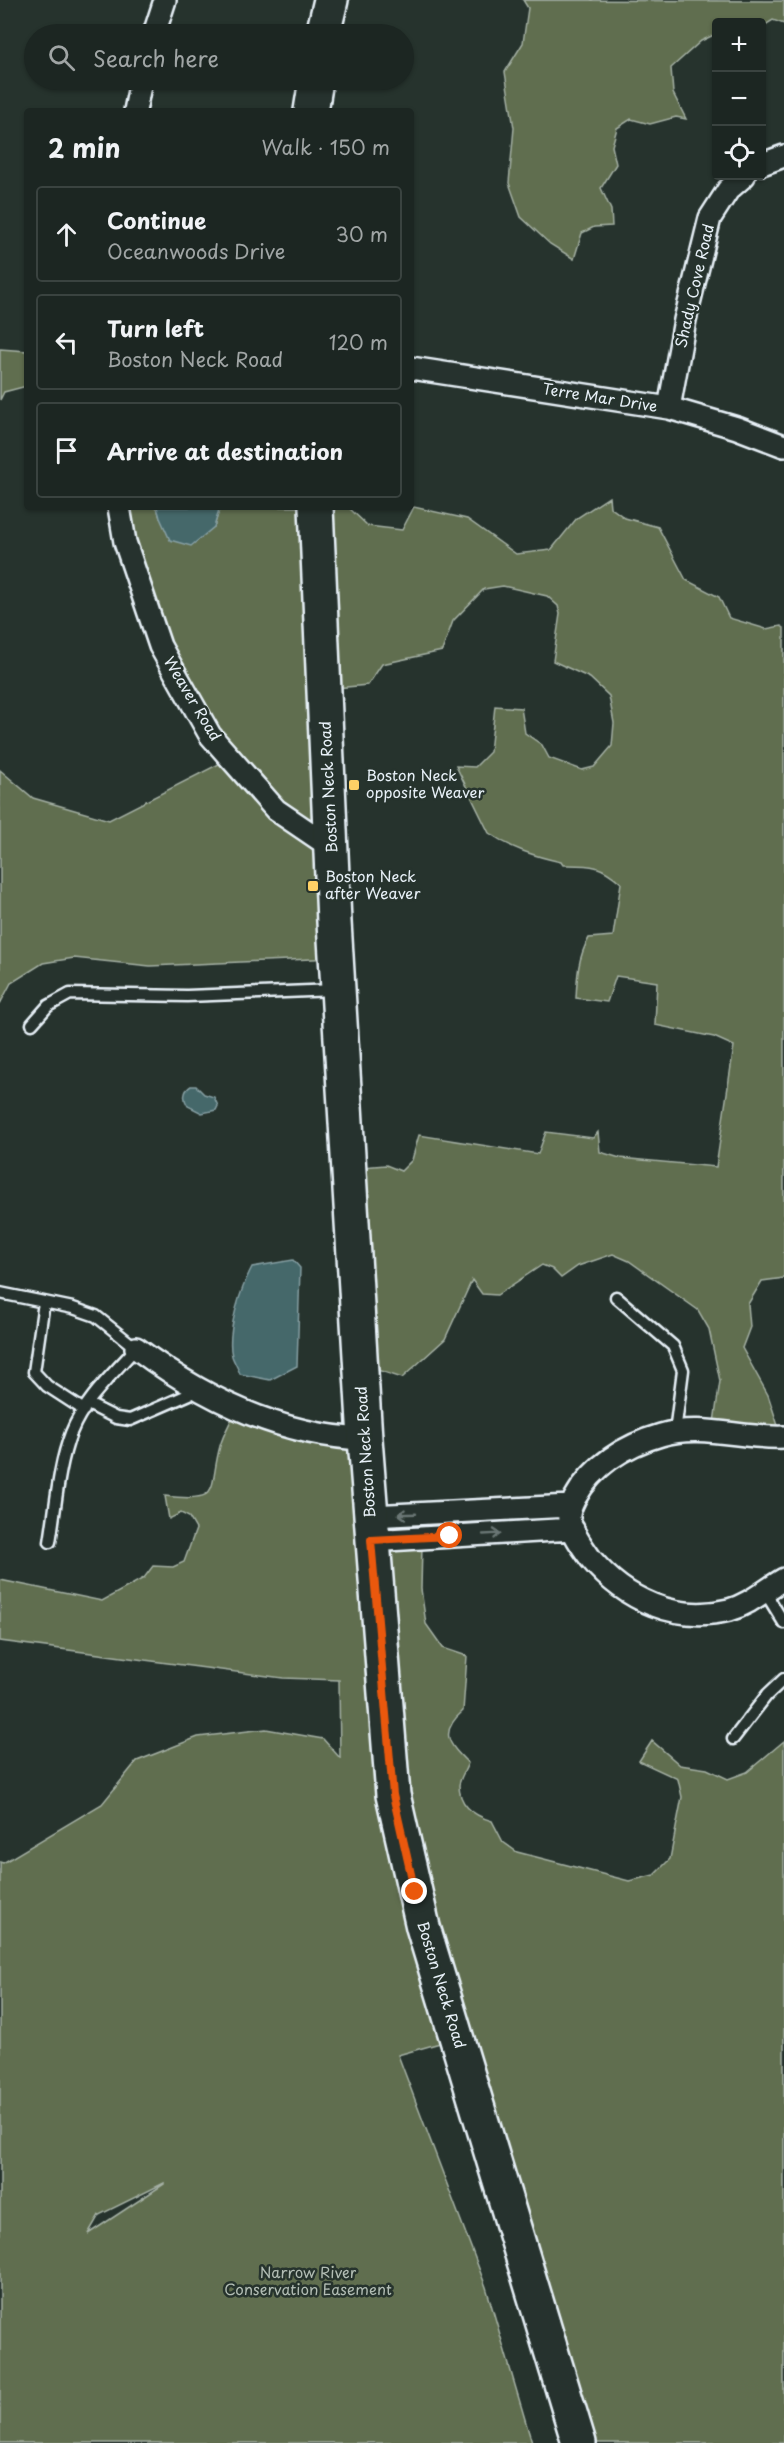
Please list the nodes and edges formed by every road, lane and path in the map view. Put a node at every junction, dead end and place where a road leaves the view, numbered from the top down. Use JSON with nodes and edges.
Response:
{"nodes":[{"id":1,"x":165,"y":0,"type":"edge"},
{"id":2,"x":331,"y":0,"type":"edge"},
{"id":3,"x":157,"y":24,"type":"edge"},
{"id":4,"x":325,"y":24,"type":"edge"},
{"id":5,"x":139,"y":90,"type":"edge"},
{"id":6,"x":314,"y":90,"type":"edge"},
{"id":7,"x":136,"y":108,"type":"edge"},
{"id":8,"x":311,"y":108,"type":"edge"},
{"id":9,"x":784,"y":156,"type":"edge"},
{"id":10,"x":766,"y":163,"type":"edge"},
{"id":11,"x":739,"y":180,"type":"edge"},
{"id":12,"x":414,"y":369,"type":"edge"},
{"id":13,"x":669,"y":408,"type":"junction"},
{"id":14,"x":784,"y":446,"type":"edge"},
{"id":15,"x":120,"y":510,"type":"edge"},
{"id":16,"x":316,"y":510,"type":"edge"},
{"id":17,"x":332,"y":848,"type":"junction"},
{"id":18,"x":338,"y":990,"type":"junction"},
{"id":19,"x":32,"y":1024,"type":"dead end"},
{"id":20,"x":0,"y":1293,"type":"edge"},
{"id":21,"x":616,"y":1297,"type":"dead end"},
{"id":22,"x":44,"y":1302,"type":"junction"},
{"id":23,"x":136,"y":1348,"type":"junction"},
{"id":24,"x":199,"y":1390,"type":"junction"},
{"id":25,"x":86,"y":1407,"type":"junction"},
{"id":26,"x":675,"y":1432,"type":"junction"},
{"id":27,"x":784,"y":1437,"type":"edge"},
{"id":28,"x":364,"y":1439,"type":"junction"},
{"id":29,"x":570,"y":1506,"type":"junction"},
{"id":30,"x":449,"y":1513,"type":"junction"},
{"id":31,"x":371,"y":1528,"type":"junction"},
{"id":32,"x":573,"y":1529,"type":"junction"},
{"id":33,"x":450,"y":1536,"type":"junction"},
{"id":34,"x":50,"y":1542,"type":"dead end"},
{"id":35,"x":784,"y":1579,"type":"edge"},
{"id":36,"x":765,"y":1592,"type":"junction"},
{"id":37,"x":784,"y":1623,"type":"edge"},
{"id":38,"x":784,"y":1679,"type":"edge"},
{"id":39,"x":733,"y":1739,"type":"dead end"},
{"id":40,"x":579,"y":2443,"type":"edge"}],
"edges":[{"from":1,"to":3,"type":"street"},
{"from":2,"to":4,"type":"main road"},
{"from":5,"to":7,"type":"street"},
{"from":6,"to":8,"type":"main road"},
{"from":9,"to":10,"type":"street"},
{"from":11,"to":13,"type":"street","name":"Shady Cove Road"},
{"from":12,"to":13,"type":"street","name":"Terre Mar Drive"},
{"from":13,"to":14,"type":"street","name":"Terre Mar Drive"},
{"from":15,"to":17,"type":"street","name":"Weaver Road"},
{"from":16,"to":17,"type":"main road","name":"Boston Neck Road"},
{"from":17,"to":18,"type":"main road","name":"Boston Neck Road"},
{"from":18,"to":19,"type":"lane"},
{"from":18,"to":28,"type":"main road","name":"Boston Neck Road"},
{"from":20,"to":22,"type":"lane"},
{"from":21,"to":26,"type":"lane"},
{"from":22,"to":23,"type":"lane"},
{"from":22,"to":25,"type":"lane"},
{"from":23,"to":24,"type":"street"},
{"from":23,"to":25,"type":"lane"},
{"from":24,"to":25,"type":"lane"},
{"from":24,"to":28,"type":"street"},
{"from":25,"to":34,"type":"lane"},
{"from":26,"to":27,"type":"street"},
{"from":26,"to":29,"type":"street"},
{"from":28,"to":31,"type":"main road","name":"Boston Neck Road"},
{"from":29,"to":30,"type":"street"},
{"from":29,"to":32,"type":"street"},
{"from":30,"to":31,"type":"street","one_way":true},
{"from":30,"to":33,"type":"street"},
{"from":31,"to":33,"type":"street"},
{"from":31,"to":40,"type":"main road","name":"Boston Neck Road"},
{"from":33,"to":32,"type":"street","one_way":true},
{"from":32,"to":36,"type":"street"},
{"from":35,"to":36,"type":"street"},
{"from":36,"to":37,"type":"lane"},
{"from":38,"to":39,"type":"lane"}]}
